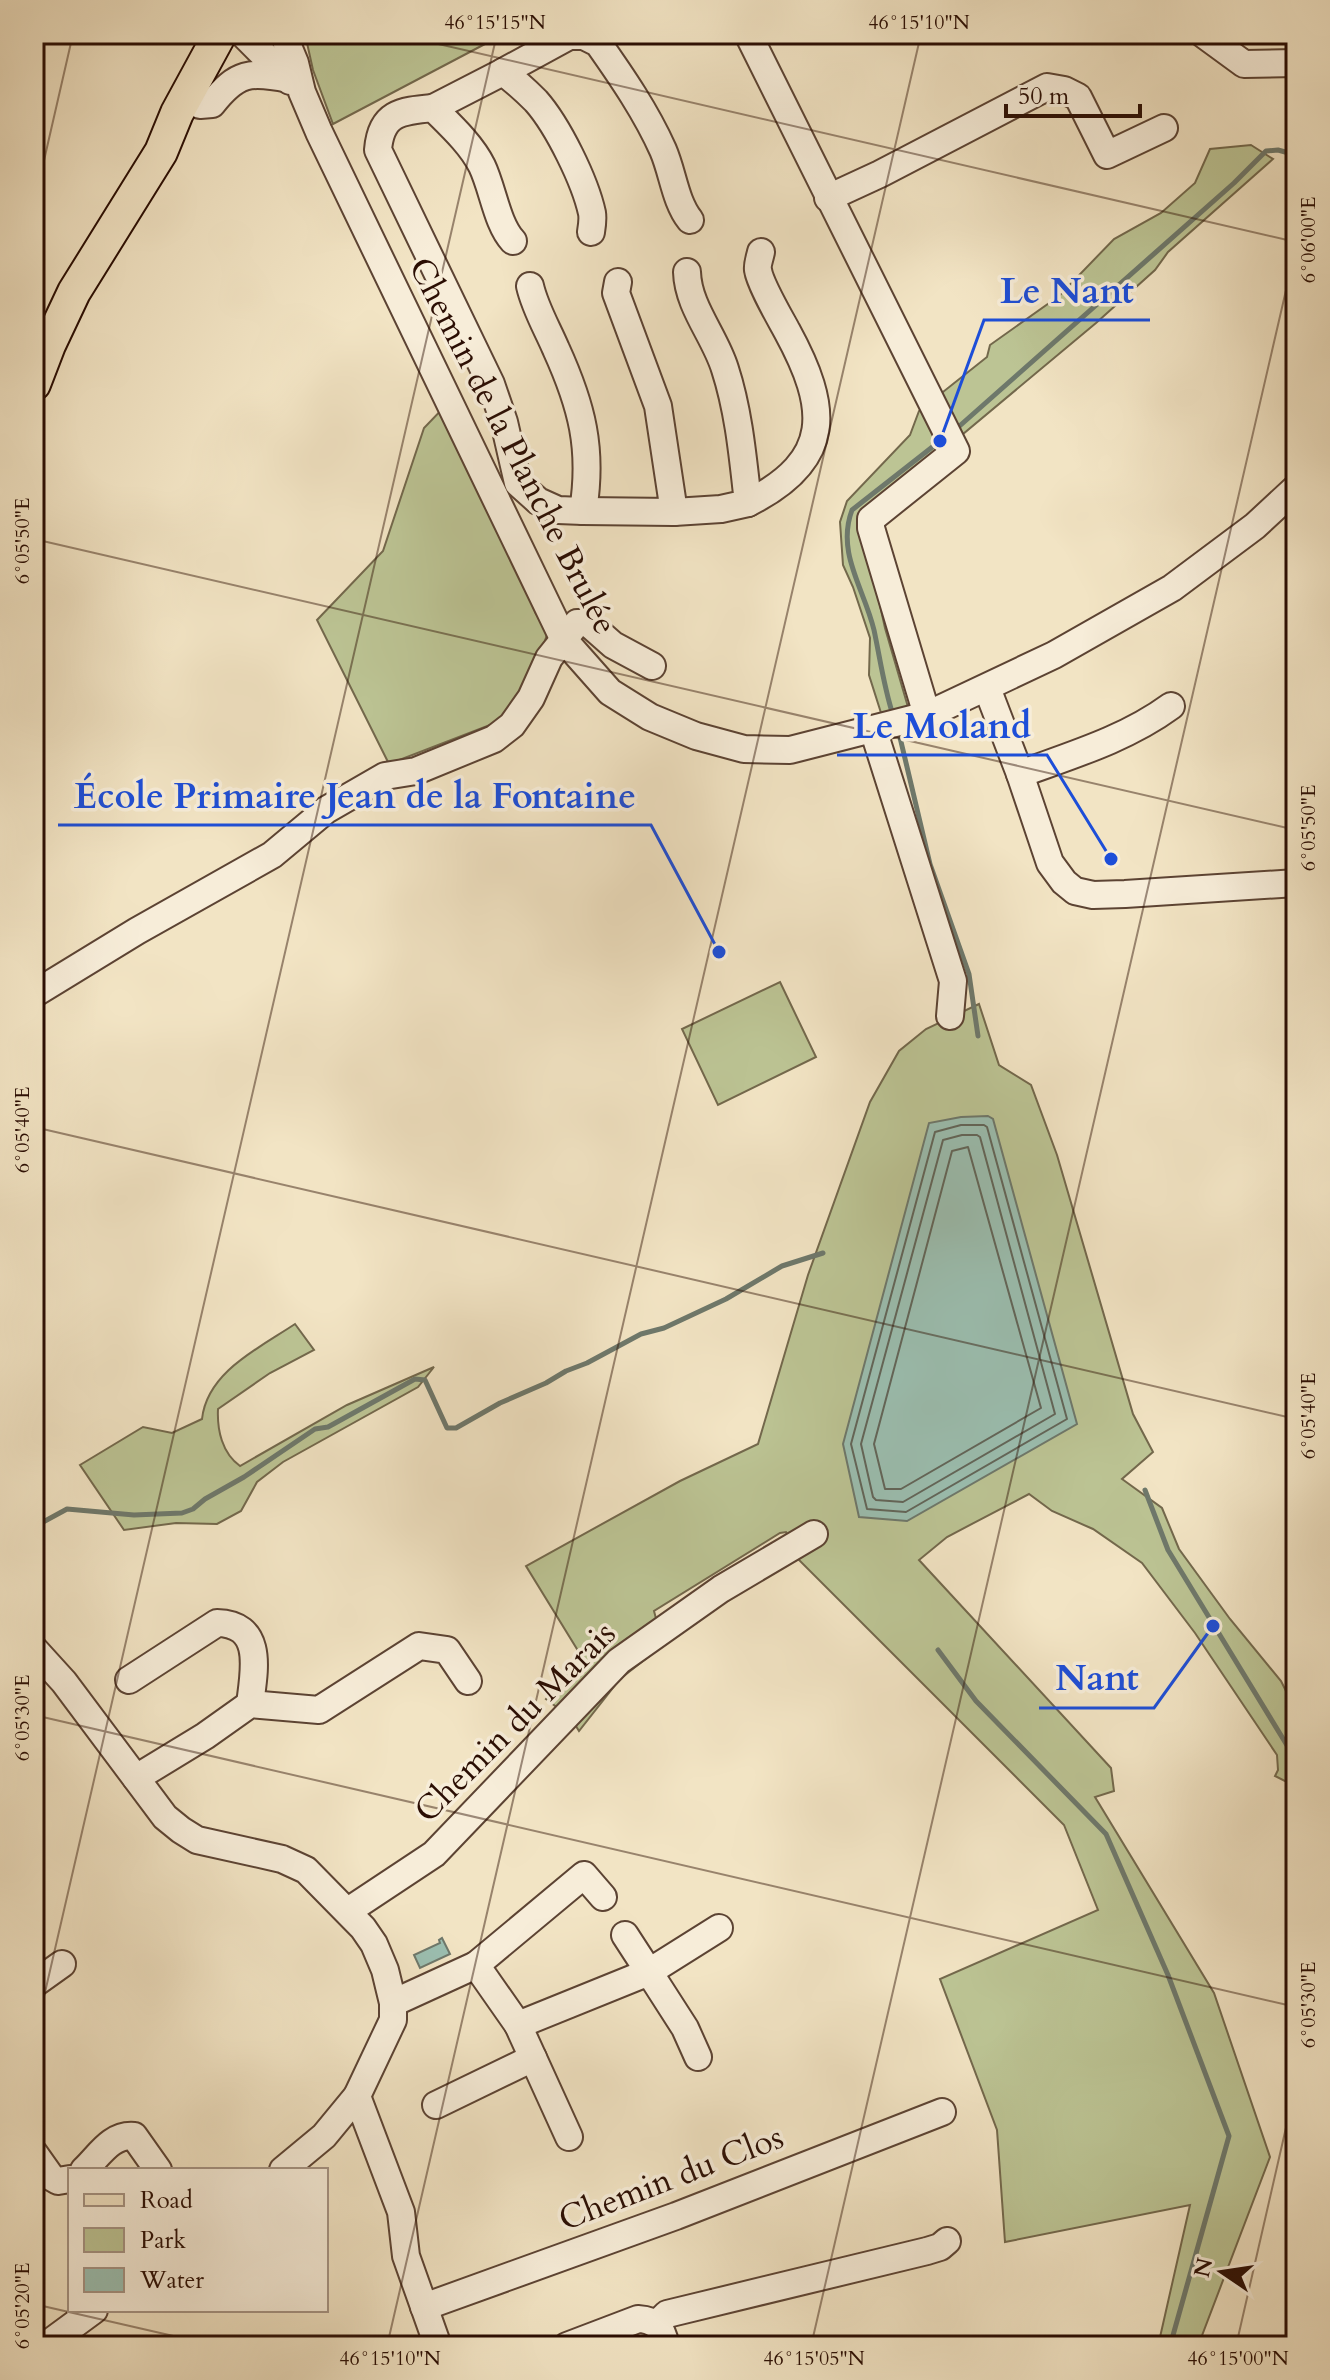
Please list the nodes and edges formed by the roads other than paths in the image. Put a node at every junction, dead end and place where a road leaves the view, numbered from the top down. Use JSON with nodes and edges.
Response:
{"nodes":[{"id":1,"x":220,"y":34,"type":"edge"},
{"id":2,"x":240,"y":34,"type":"edge"},
{"id":3,"x":283,"y":34,"type":"edge"},
{"id":4,"x":748,"y":34,"type":"edge"},
{"id":5,"x":1203,"y":34,"type":"edge"},
{"id":6,"x":1296,"y":63,"type":"edge"},
{"id":7,"x":503,"y":72,"type":"junction"},
{"id":8,"x":295,"y":85,"type":"junction"},
{"id":9,"x":200,"y":105,"type":"junction"},
{"id":10,"x":433,"y":108,"type":"junction"},
{"id":11,"x":1164,"y":128,"type":"dead end"},
{"id":12,"x":161,"y":152,"type":"junction"},
{"id":13,"x":828,"y":198,"type":"junction"},
{"id":14,"x":690,"y":220,"type":"dead end"},
{"id":15,"x":591,"y":232,"type":"dead end"},
{"id":16,"x":513,"y":241,"type":"dead end"},
{"id":17,"x":761,"y":252,"type":"dead end"},
{"id":18,"x":687,"y":272,"type":"dead end"},
{"id":19,"x":618,"y":282,"type":"dead end"},
{"id":20,"x":530,"y":286,"type":"dead end"},
{"id":21,"x":448,"y":298,"type":"junction"},
{"id":22,"x":409,"y":318,"type":"junction"},
{"id":23,"x":34,"y":384,"type":"edge"},
{"id":24,"x":1296,"y":488,"type":"edge"},
{"id":25,"x":748,"y":503,"type":"junction"},
{"id":26,"x":583,"y":511,"type":"junction"},
{"id":27,"x":674,"y":512,"type":"junction"},
{"id":28,"x":564,"y":640,"type":"junction"},
{"id":29,"x":652,"y":666,"type":"dead end"},
{"id":30,"x":987,"y":688,"type":"junction"},
{"id":31,"x":1171,"y":706,"type":"dead end"},
{"id":32,"x":898,"y":723,"type":"junction"},
{"id":33,"x":1020,"y":774,"type":"junction"},
{"id":34,"x":1296,"y":883,"type":"edge"},
{"id":35,"x":34,"y":994,"type":"edge"},
{"id":36,"x":950,"y":1016,"type":"dead end"},
{"id":37,"x":814,"y":1534,"type":"dead end"},
{"id":38,"x":34,"y":1649,"type":"edge"},
{"id":39,"x":129,"y":1680,"type":"dead end"},
{"id":40,"x":468,"y":1681,"type":"dead end"},
{"id":41,"x":250,"y":1704,"type":"junction"},
{"id":42,"x":136,"y":1778,"type":"junction"},
{"id":43,"x":603,"y":1897,"type":"dead end"},
{"id":44,"x":348,"y":1911,"type":"junction"},
{"id":45,"x":719,"y":1928,"type":"dead end"},
{"id":46,"x":625,"y":1935,"type":"dead end"},
{"id":47,"x":62,"y":1964,"type":"dead end"},
{"id":48,"x":476,"y":1965,"type":"junction"},
{"id":49,"x":649,"y":1972,"type":"junction"},
{"id":50,"x":34,"y":1984,"type":"edge"},
{"id":51,"x":393,"y":2003,"type":"junction"},
{"id":52,"x":518,"y":2025,"type":"junction"},
{"id":53,"x":698,"y":2057,"type":"dead end"},
{"id":54,"x":533,"y":2058,"type":"junction"},
{"id":55,"x":357,"y":2096,"type":"junction"},
{"id":56,"x":436,"y":2105,"type":"dead end"},
{"id":57,"x":942,"y":2112,"type":"dead end"},
{"id":58,"x":569,"y":2137,"type":"dead end"},
{"id":59,"x":34,"y":2153,"type":"edge"},
{"id":60,"x":86,"y":2168,"type":"edge"},
{"id":61,"x":157,"y":2168,"type":"edge"},
{"id":62,"x":285,"y":2168,"type":"edge"},
{"id":63,"x":68,"y":2179,"type":"edge"},
{"id":64,"x":947,"y":2241,"type":"dead end"},
{"id":65,"x":424,"y":2307,"type":"junction"},
{"id":66,"x":91,"y":2312,"type":"edge"},
{"id":67,"x":661,"y":2335,"type":"edge"},
{"id":68,"x":47,"y":2345,"type":"edge"},
{"id":69,"x":438,"y":2346,"type":"edge"},
{"id":70,"x":567,"y":2346,"type":"edge"}],
"edges":[{"from":1,"to":12,"type":"main road"},
{"from":2,"to":8,"type":"street","name":"Chemin de la Planche Brulée"},
{"from":2,"to":9,"type":"main road"},
{"from":3,"to":8,"type":"street","name":"Chemin de la Planche Brulée"},
{"from":4,"to":13,"type":"street"},
{"from":5,"to":6,"type":"street"},
{"from":7,"to":10,"type":"street"},
{"from":7,"to":14,"type":"street"},
{"from":7,"to":15,"type":"street"},
{"from":8,"to":9,"type":"street"},
{"from":8,"to":22,"type":"street","name":"Chemin de la Planche Brulée"},
{"from":9,"to":12,"type":"main road"},
{"from":10,"to":16,"type":"street"},
{"from":10,"to":21,"type":"street"},
{"from":11,"to":13,"type":"street"},
{"from":12,"to":23,"type":"main road"},
{"from":13,"to":32,"type":"street"},
{"from":17,"to":25,"type":"street"},
{"from":18,"to":25,"type":"street"},
{"from":19,"to":27,"type":"street"},
{"from":20,"to":26,"type":"street"},
{"from":21,"to":22,"type":"street"},
{"from":21,"to":26,"type":"street"},
{"from":22,"to":28,"type":"street","name":"Chemin de la Planche Brulée"},
{"from":24,"to":30,"type":"street","name":"Chemin de la Planche Brulée"},
{"from":25,"to":27,"type":"street"},
{"from":26,"to":27,"type":"street"},
{"from":28,"to":29,"type":"street"},
{"from":28,"to":32,"type":"street","name":"Chemin de la Planche Brulée"},
{"from":28,"to":35,"type":"street"},
{"from":30,"to":32,"type":"street","name":"Chemin de la Planche Brulée"},
{"from":30,"to":33,"type":"street"},
{"from":31,"to":33,"type":"street"},
{"from":32,"to":36,"type":"street"},
{"from":33,"to":34,"type":"street"},
{"from":37,"to":44,"type":"street","name":"Chemin du Marais"},
{"from":38,"to":42,"type":"street"},
{"from":39,"to":41,"type":"street"},
{"from":40,"to":41,"type":"street"},
{"from":41,"to":42,"type":"street"},
{"from":42,"to":44,"type":"street"},
{"from":43,"to":48,"type":"street"},
{"from":44,"to":51,"type":"street"},
{"from":45,"to":49,"type":"street"},
{"from":46,"to":49,"type":"street"},
{"from":47,"to":50,"type":"street"},
{"from":48,"to":51,"type":"street"},
{"from":48,"to":52,"type":"street"},
{"from":49,"to":52,"type":"street"},
{"from":49,"to":53,"type":"street"},
{"from":51,"to":55,"type":"street"},
{"from":52,"to":54,"type":"street"},
{"from":54,"to":56,"type":"street"},
{"from":54,"to":58,"type":"street"},
{"from":55,"to":62,"type":"street"},
{"from":55,"to":65,"type":"street"},
{"from":57,"to":65,"type":"street","name":"Chemin du Clos"},
{"from":59,"to":63,"type":"street"},
{"from":60,"to":61,"type":"street"},
{"from":64,"to":67,"type":"street"},
{"from":65,"to":69,"type":"street"},
{"from":66,"to":68,"type":"street"},
{"from":67,"to":70,"type":"street"}]}
